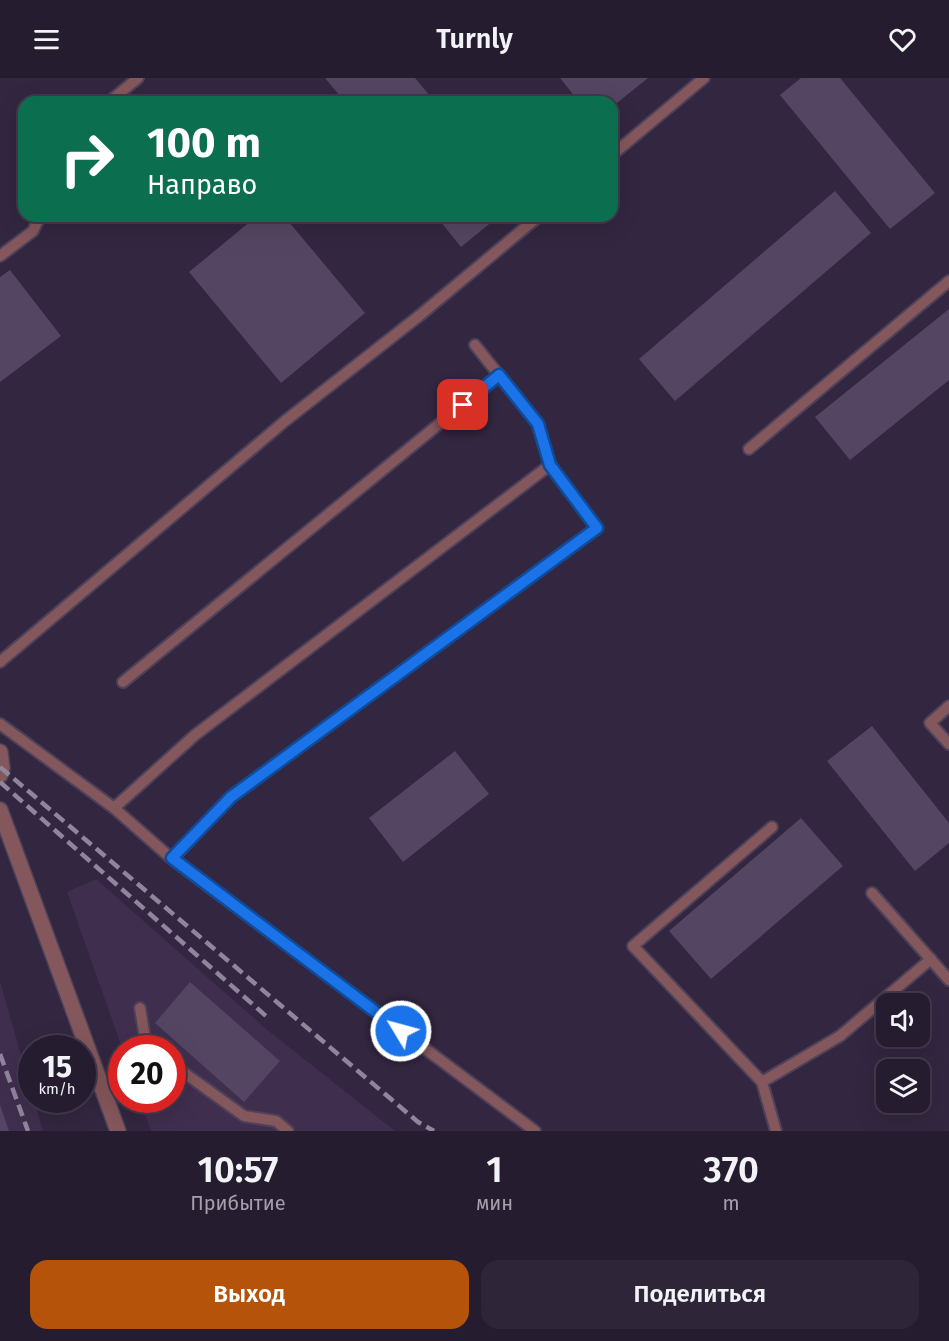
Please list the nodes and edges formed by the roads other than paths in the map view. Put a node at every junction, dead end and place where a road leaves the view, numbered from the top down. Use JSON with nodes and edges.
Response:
{"nodes":[{"id":1,"x":138,"y":78,"type":"edge"},
{"id":2,"x":704,"y":78,"type":"edge"},
{"id":3,"x":116,"y":96,"type":"edge"},
{"id":4,"x":618,"y":150,"type":"edge"},
{"id":5,"x":37,"y":222,"type":"edge"},
{"id":6,"x":532,"y":222,"type":"edge"},
{"id":7,"x":0,"y":256,"type":"edge"},
{"id":8,"x":949,"y":281,"type":"edge"},
{"id":9,"x":475,"y":345,"type":"dead end"},
{"id":10,"x":499,"y":375,"type":"junction"},
{"id":11,"x":749,"y":449,"type":"dead end"},
{"id":12,"x":550,"y":465,"type":"junction"},
{"id":13,"x":0,"y":662,"type":"edge"},
{"id":14,"x":123,"y":682,"type":"dead end"},
{"id":15,"x":949,"y":706,"type":"edge"},
{"id":16,"x":0,"y":724,"type":"edge"},
{"id":17,"x":949,"y":744,"type":"edge"},
{"id":18,"x":0,"y":752,"type":"edge"},
{"id":19,"x":0,"y":775,"type":"edge"},
{"id":20,"x":114,"y":808,"type":"junction"},
{"id":21,"x":0,"y":810,"type":"edge"},
{"id":22,"x":772,"y":827,"type":"dead end"},
{"id":23,"x":172,"y":858,"type":"junction"},
{"id":24,"x":872,"y":893,"type":"dead end"},
{"id":25,"x":931,"y":959,"type":"junction"},
{"id":26,"x":949,"y":980,"type":"edge"},
{"id":27,"x":140,"y":1008,"type":"dead end"},
{"id":28,"x":144,"y":1035,"type":"edge"},
{"id":29,"x":186,"y":1074,"type":"edge"},
{"id":30,"x":762,"y":1082,"type":"junction"},
{"id":31,"x":118,"y":1131,"type":"edge"},
{"id":32,"x":288,"y":1131,"type":"edge"},
{"id":33,"x":536,"y":1131,"type":"edge"},
{"id":34,"x":776,"y":1131,"type":"edge"}],
"edges":[{"from":1,"to":3,"type":"lane"},
{"from":2,"to":4,"type":"lane"},
{"from":5,"to":7,"type":"lane"},
{"from":6,"to":13,"type":"lane"},
{"from":8,"to":11,"type":"lane"},
{"from":9,"to":10,"type":"lane"},
{"from":10,"to":12,"type":"lane"},
{"from":10,"to":14,"type":"lane"},
{"from":12,"to":20,"type":"lane"},
{"from":12,"to":23,"type":"lane"},
{"from":15,"to":17,"type":"lane"},
{"from":16,"to":20,"type":"lane"},
{"from":18,"to":19,"type":"street"},
{"from":20,"to":23,"type":"lane"},
{"from":21,"to":31,"type":"street"},
{"from":22,"to":30,"type":"lane"},
{"from":23,"to":33,"type":"lane"},
{"from":24,"to":25,"type":"lane"},
{"from":25,"to":26,"type":"lane"},
{"from":25,"to":30,"type":"lane"},
{"from":27,"to":28,"type":"lane"},
{"from":29,"to":32,"type":"lane"},
{"from":30,"to":34,"type":"lane"}]}
